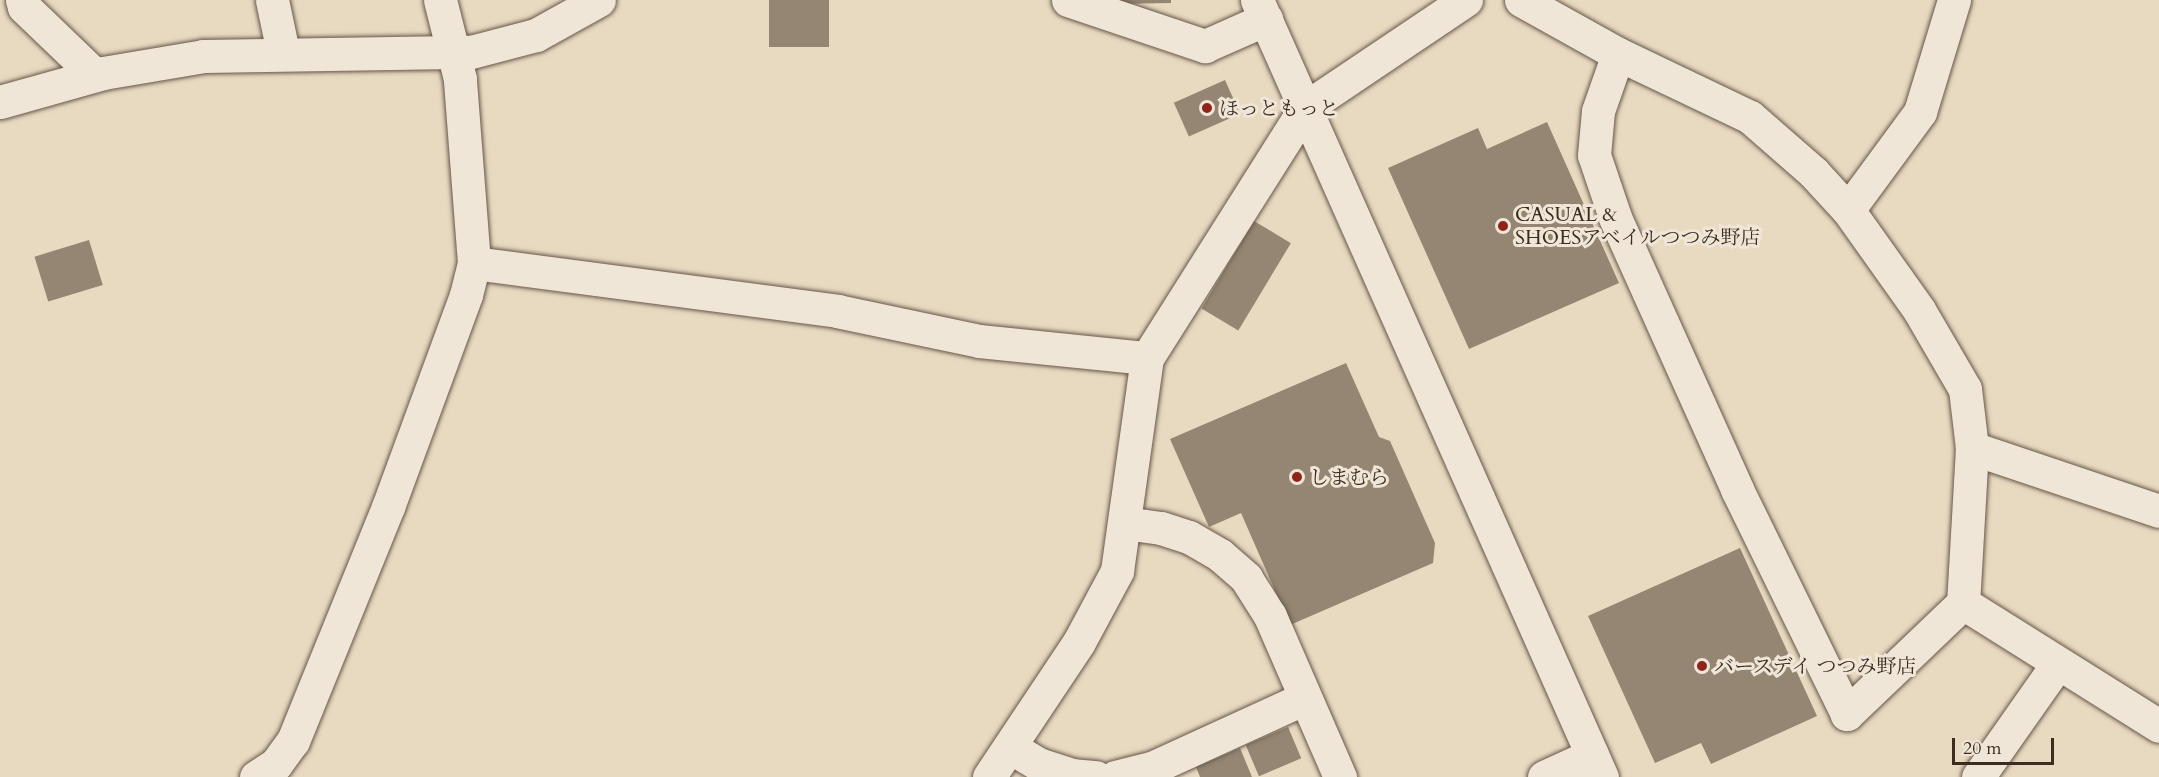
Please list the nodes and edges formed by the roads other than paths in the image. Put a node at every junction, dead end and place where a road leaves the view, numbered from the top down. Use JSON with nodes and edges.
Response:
{"nodes":[{"id":1,"x":22,"y":0,"type":"edge"},
{"id":2,"x":272,"y":0,"type":"edge"},
{"id":3,"x":440,"y":0,"type":"edge"},
{"id":4,"x":599,"y":0,"type":"edge"},
{"id":5,"x":1068,"y":0,"type":"edge"},
{"id":6,"x":1466,"y":0,"type":"edge"},
{"id":7,"x":1521,"y":0,"type":"edge"},
{"id":8,"x":1954,"y":0,"type":"edge"},
{"id":9,"x":1261,"y":10,"type":"edge"},
{"id":10,"x":455,"y":51,"type":"junction"},
{"id":11,"x":283,"y":52,"type":"junction"},
{"id":12,"x":1618,"y":54,"type":"junction"},
{"id":13,"x":95,"y":75,"type":"junction"},
{"id":14,"x":0,"y":102,"type":"edge"},
{"id":15,"x":1305,"y":108,"type":"junction"},
{"id":16,"x":1848,"y":210,"type":"junction"},
{"id":17,"x":474,"y":263,"type":"junction"},
{"id":18,"x":1148,"y":358,"type":"junction"},
{"id":19,"x":1971,"y":448,"type":"junction"},
{"id":20,"x":2159,"y":511,"type":"edge"},
{"id":21,"x":1125,"y":523,"type":"junction"},
{"id":22,"x":1963,"y":603,"type":"junction"},
{"id":23,"x":2058,"y":663,"type":"junction"},
{"id":24,"x":1305,"y":698,"type":"junction"},
{"id":25,"x":2159,"y":726,"type":"edge"},
{"id":26,"x":1010,"y":747,"type":"junction"},
{"id":27,"x":1597,"y":766,"type":"edge"},
{"id":28,"x":256,"y":777,"type":"edge"},
{"id":29,"x":989,"y":777,"type":"edge"},
{"id":30,"x":1096,"y":777,"type":"edge"},
{"id":31,"x":1115,"y":777,"type":"edge"},
{"id":32,"x":1340,"y":777,"type":"edge"},
{"id":33,"x":1544,"y":777,"type":"edge"},
{"id":34,"x":1978,"y":777,"type":"edge"}],
"edges":[{"from":1,"to":13,"type":"street"},
{"from":2,"to":11,"type":"street"},
{"from":3,"to":10,"type":"street"},
{"from":4,"to":10,"type":"street"},
{"from":5,"to":9,"type":"street"},
{"from":6,"to":15,"type":"street"},
{"from":7,"to":12,"type":"street"},
{"from":8,"to":16,"type":"street"},
{"from":9,"to":15,"type":"street"},
{"from":10,"to":11,"type":"street"},
{"from":10,"to":17,"type":"street"},
{"from":11,"to":13,"type":"street"},
{"from":12,"to":16,"type":"street"},
{"from":12,"to":22,"type":"street"},
{"from":13,"to":14,"type":"street"},
{"from":15,"to":18,"type":"street"},
{"from":15,"to":27,"type":"street"},
{"from":16,"to":19,"type":"street"},
{"from":17,"to":18,"type":"street"},
{"from":17,"to":28,"type":"street"},
{"from":18,"to":21,"type":"street"},
{"from":19,"to":20,"type":"street"},
{"from":19,"to":22,"type":"street"},
{"from":21,"to":24,"type":"street"},
{"from":21,"to":26,"type":"street"},
{"from":22,"to":23,"type":"street"},
{"from":23,"to":25,"type":"street"},
{"from":23,"to":34,"type":"street"},
{"from":24,"to":31,"type":"street"},
{"from":24,"to":32,"type":"street"},
{"from":26,"to":29,"type":"street"},
{"from":26,"to":30,"type":"street"},
{"from":27,"to":33,"type":"street"}]}
